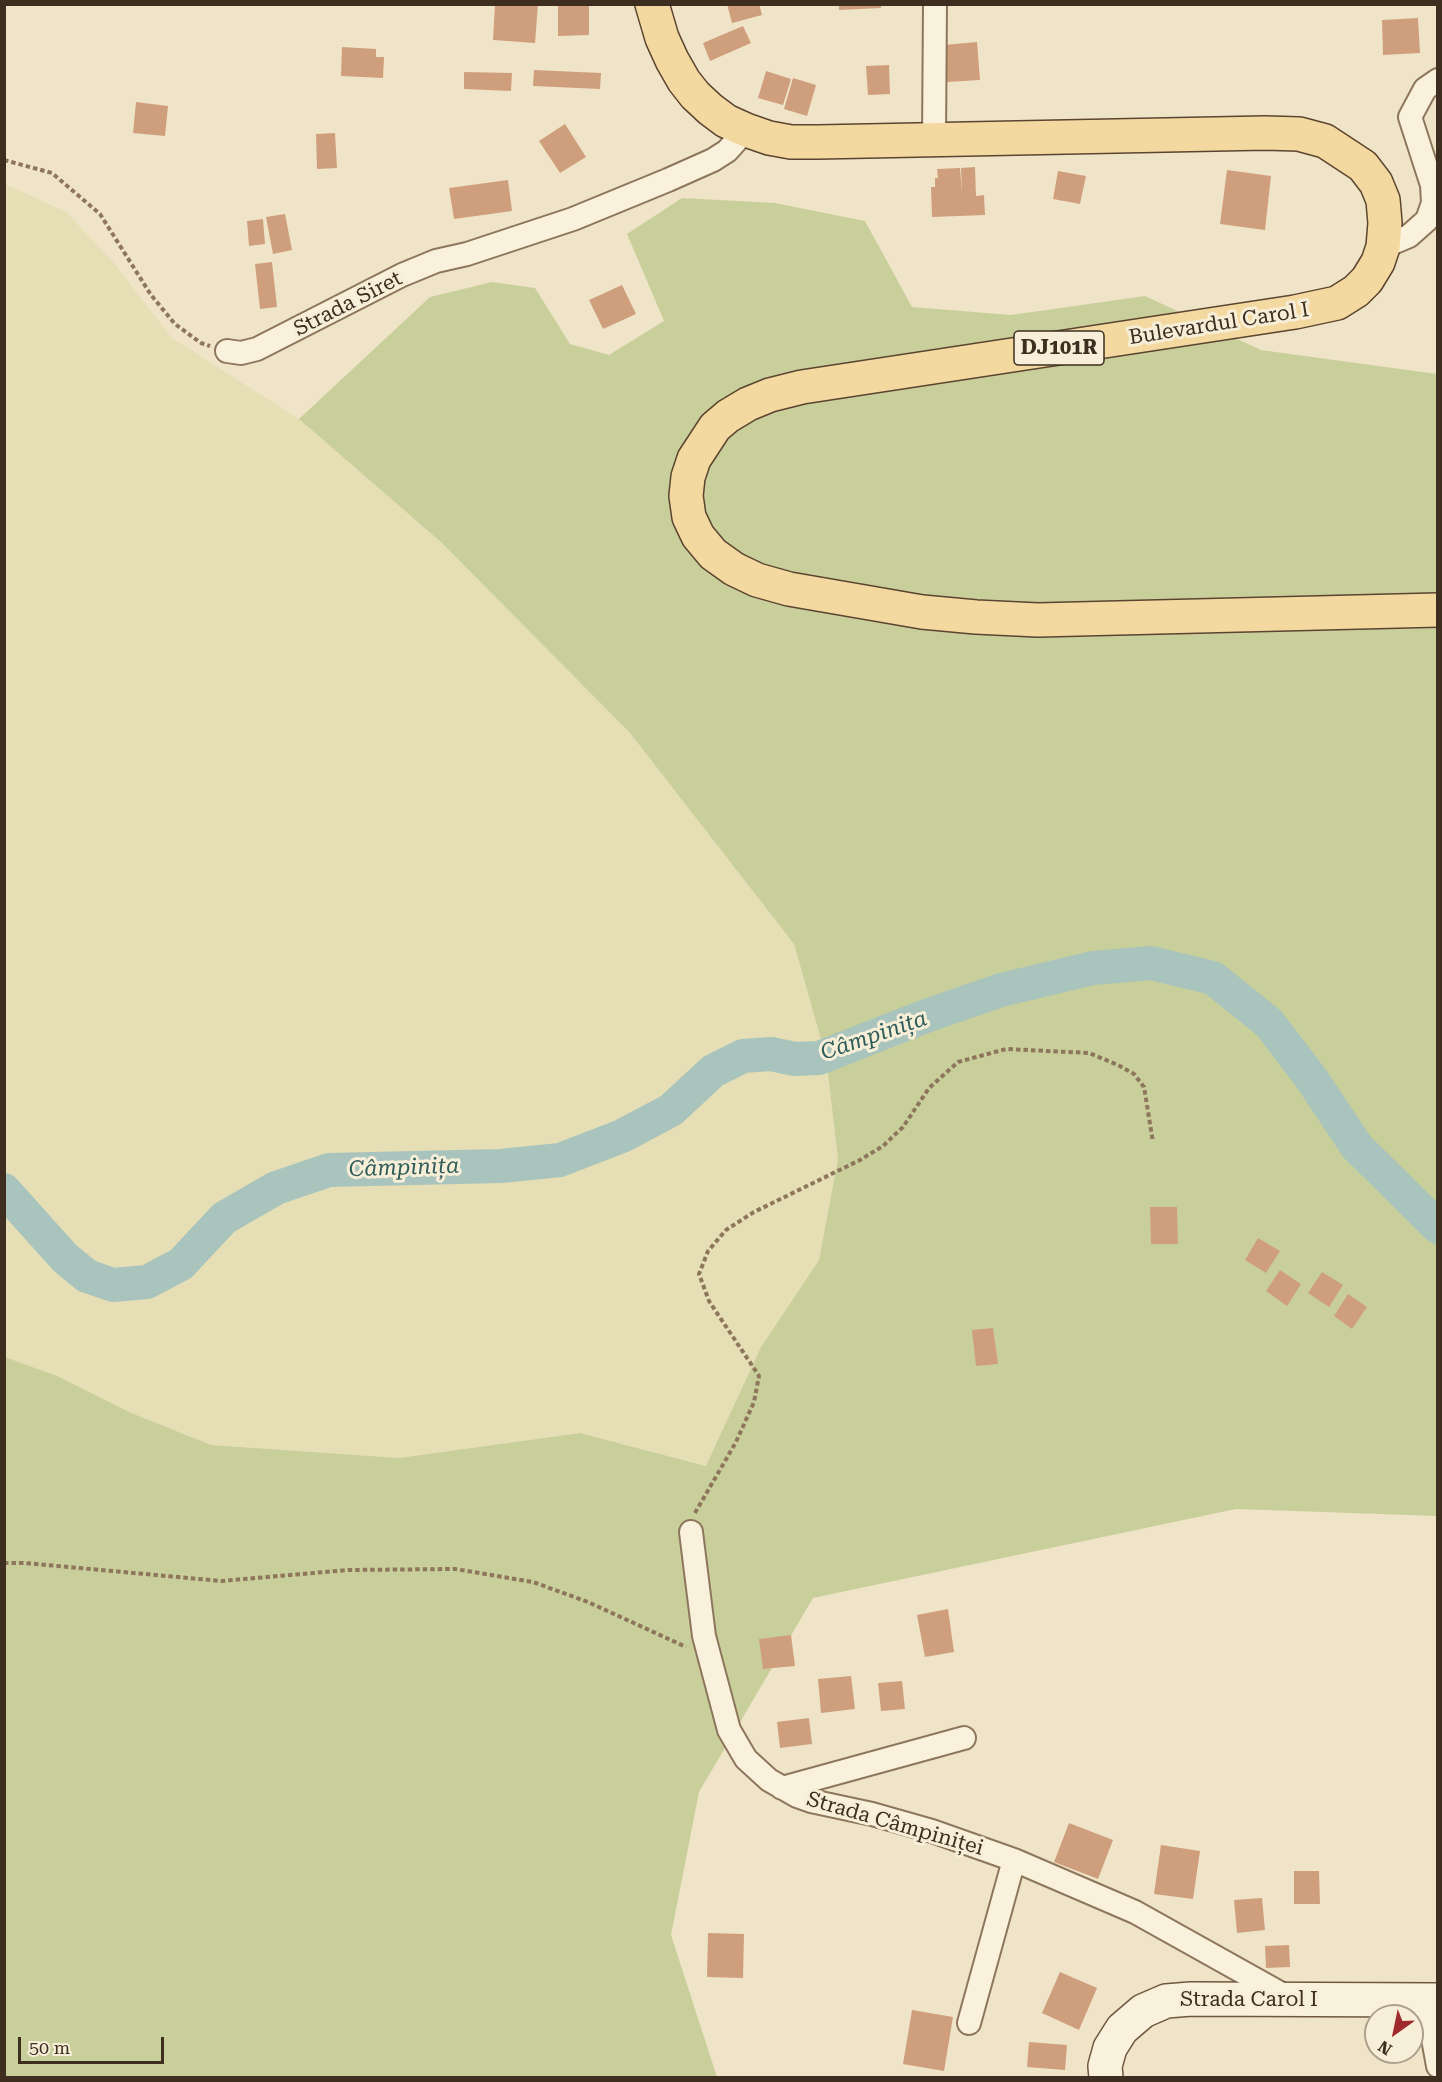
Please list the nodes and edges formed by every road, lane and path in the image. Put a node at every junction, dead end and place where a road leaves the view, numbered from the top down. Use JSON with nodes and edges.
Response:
{"nodes":[{"id":1,"x":652,"y":4,"type":"edge"},
{"id":2,"x":935,"y":4,"type":"edge"},
{"id":3,"x":1437,"y":80,"type":"edge"},
{"id":4,"x":746,"y":130,"type":"junction"},
{"id":5,"x":934,"y":140,"type":"junction"},
{"id":6,"x":4,"y":160,"type":"edge"},
{"id":7,"x":1383,"y":247,"type":"junction"},
{"id":8,"x":227,"y":351,"type":"joint"},
{"id":9,"x":1437,"y":610,"type":"edge"},
{"id":10,"x":1153,"y":1142,"type":"dead end"},
{"id":11,"x":691,"y":1532,"type":"joint"},
{"id":12,"x":4,"y":1563,"type":"edge"},
{"id":13,"x":709,"y":1662,"type":"junction"},
{"id":14,"x":964,"y":1738,"type":"dead end"},
{"id":15,"x":782,"y":1788,"type":"junction"},
{"id":16,"x":1014,"y":1860,"type":"junction"},
{"id":17,"x":1293,"y":2000,"type":"junction"},
{"id":18,"x":1432,"y":2000,"type":"edge"},
{"id":19,"x":969,"y":2023,"type":"dead end"},
{"id":20,"x":1437,"y":2066,"type":"edge"},
{"id":21,"x":1106,"y":2078,"type":"edge"}],
"edges":[{"from":1,"to":4,"type":"main road","name":"Bulevardul Carol I","number":"DJ101R"},
{"from":2,"to":5,"type":"street"},
{"from":3,"to":7,"type":"street"},
{"from":4,"to":5,"type":"main road","name":"Bulevardul Carol I","number":"DJ101R"},
{"from":4,"to":8,"type":"street","name":"Strada Siret"},
{"from":5,"to":7,"type":"main road","name":"Bulevardul Carol I","number":"DJ101R"},
{"from":6,"to":8,"type":"path"},
{"from":7,"to":9,"type":"main road","name":"Bulevardul Carol I","number":"DJ101R"},
{"from":10,"to":11,"type":"path"},
{"from":11,"to":13,"type":"street","name":"Strada Câmpiniței"},
{"from":12,"to":13,"type":"path"},
{"from":13,"to":15,"type":"street","name":"Strada Câmpiniței"},
{"from":14,"to":15,"type":"street"},
{"from":15,"to":16,"type":"street","name":"Strada Câmpiniței"},
{"from":16,"to":17,"type":"street","name":"Strada Câmpiniței"},
{"from":16,"to":19,"type":"street"},
{"from":17,"to":18,"type":"main road","name":"Strada Carol I"},
{"from":17,"to":21,"type":"main road","name":"Strada Carol I"},
{"from":18,"to":20,"type":"street"}]}
